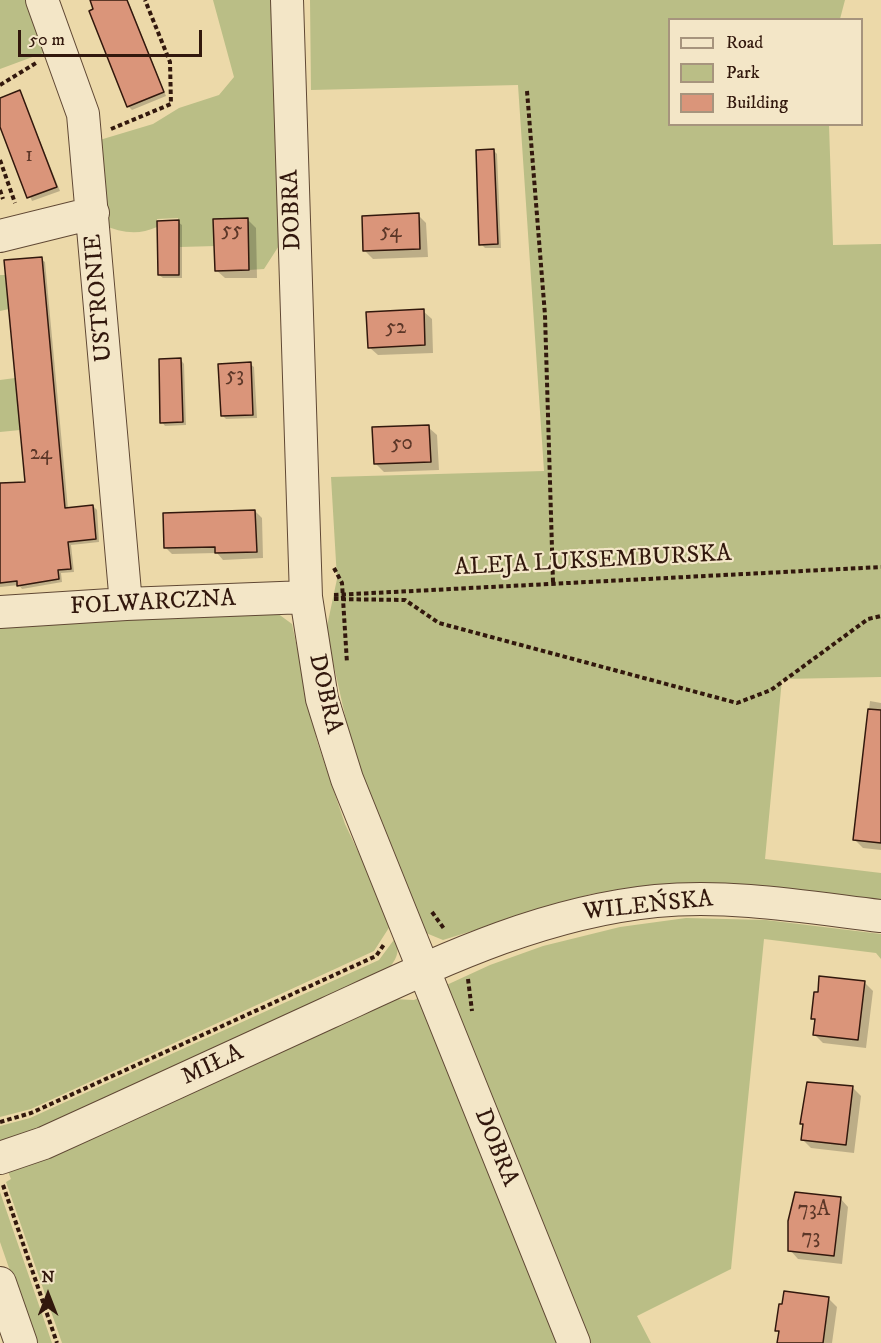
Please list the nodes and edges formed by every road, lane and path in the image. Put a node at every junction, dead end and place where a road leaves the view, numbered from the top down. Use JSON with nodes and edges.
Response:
{"nodes":[{"id":1,"x":42,"y":0,"type":"edge"},
{"id":2,"x":145,"y":0,"type":"edge"},
{"id":3,"x":287,"y":0,"type":"edge"},
{"id":4,"x":60,"y":49,"type":"junction"},
{"id":5,"x":0,"y":85,"type":"edge"},
{"id":6,"x":526,"y":91,"type":"dead end"},
{"id":7,"x":85,"y":131,"type":"junction"},
{"id":8,"x":0,"y":160,"type":"edge"},
{"id":9,"x":0,"y":190,"type":"edge"},
{"id":10,"x":3,"y":199,"type":"dead end"},
{"id":11,"x":93,"y":213,"type":"junction"},
{"id":12,"x":30,"y":228,"type":"junction"},
{"id":13,"x":0,"y":236,"type":"edge"},
{"id":14,"x":330,"y":560,"type":"dead end"},
{"id":15,"x":881,"y":567,"type":"edge"},
{"id":16,"x":554,"y":582,"type":"junction"},
{"id":17,"x":343,"y":594,"type":"junction"},
{"id":18,"x":306,"y":597,"type":"junction"},
{"id":19,"x":126,"y":604,"type":"junction"},
{"id":20,"x":0,"y":612,"type":"edge"},
{"id":21,"x":881,"y":616,"type":"edge"},
{"id":22,"x":881,"y":916,"type":"edge"},
{"id":23,"x":405,"y":922,"type":"junction"},
{"id":24,"x":424,"y":969,"type":"junction"},
{"id":25,"x":0,"y":1122,"type":"edge"},
{"id":26,"x":0,"y":1158,"type":"edge"},
{"id":27,"x":0,"y":1176,"type":"edge"},
{"id":28,"x":0,"y":1283,"type":"edge"},
{"id":29,"x":21,"y":1343,"type":"edge"},
{"id":30,"x":57,"y":1343,"type":"edge"},
{"id":31,"x":574,"y":1343,"type":"edge"}],
"edges":[{"from":1,"to":4,"type":"street","name":"USTRONIE"},
{"from":2,"to":7,"type":"path"},
{"from":3,"to":18,"type":"street","name":"DOBRA"},
{"from":4,"to":5,"type":"path"},
{"from":4,"to":7,"type":"street","name":"USTRONIE"},
{"from":6,"to":16,"type":"path"},
{"from":7,"to":11,"type":"street","name":"USTRONIE"},
{"from":8,"to":12,"type":"path"},
{"from":9,"to":10,"type":"path"},
{"from":11,"to":12,"type":"street"},
{"from":11,"to":19,"type":"street","name":"USTRONIE"},
{"from":12,"to":13,"type":"street"},
{"from":14,"to":17,"type":"path"},
{"from":15,"to":16,"type":"path","name":"ALEJA LUKSEMBURSKA"},
{"from":16,"to":17,"type":"path","name":"ALEJA LUKSEMBURSKA"},
{"from":17,"to":18,"type":"path","name":"ALEJA LUKSEMBURSKA"},
{"from":18,"to":19,"type":"street","name":"FOLWARCZNA"},
{"from":18,"to":21,"type":"path"},
{"from":18,"to":23,"type":"street","name":"DOBRA"},
{"from":19,"to":20,"type":"street","name":"FOLWARCZNA"},
{"from":22,"to":24,"type":"street","name":"WILEŃSKA"},
{"from":23,"to":24,"type":"street","name":"DOBRA"},
{"from":23,"to":25,"type":"path"},
{"from":24,"to":26,"type":"street","name":"MIŁA"},
{"from":24,"to":31,"type":"street","name":"DOBRA"},
{"from":27,"to":30,"type":"path"},
{"from":28,"to":29,"type":"street"}]}
